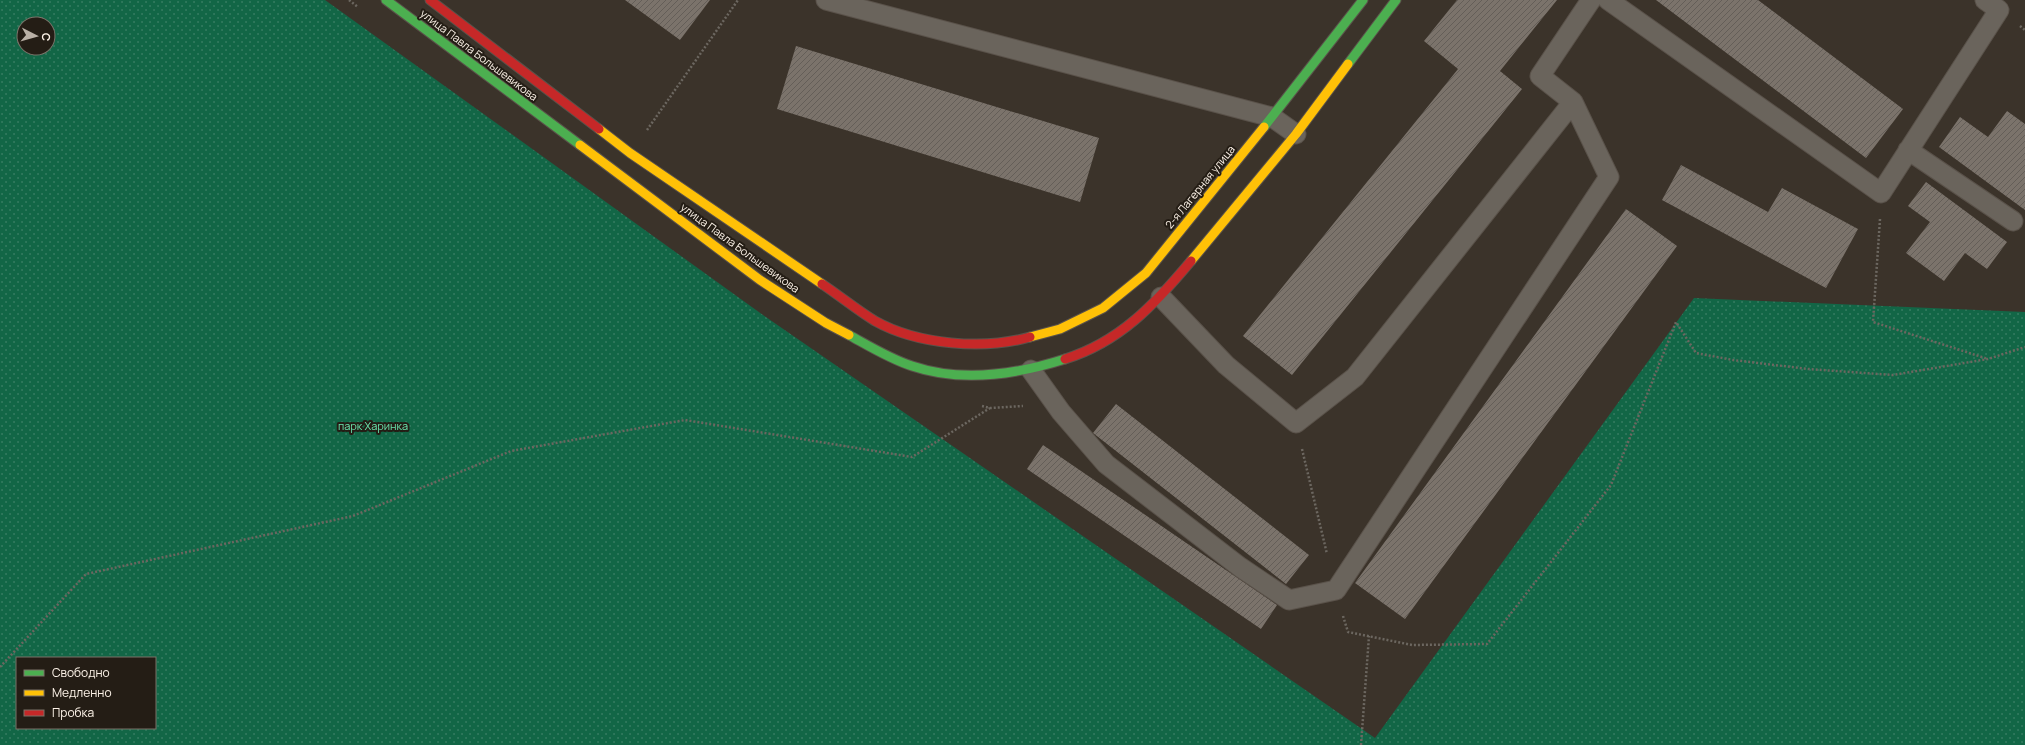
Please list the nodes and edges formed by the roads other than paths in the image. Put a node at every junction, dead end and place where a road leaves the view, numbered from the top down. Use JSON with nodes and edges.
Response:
{"nodes":[{"id":1,"x":386,"y":0,"type":"edge"},
{"id":2,"x":430,"y":0,"type":"edge"},
{"id":3,"x":826,"y":0,"type":"edge"},
{"id":4,"x":1363,"y":0,"type":"edge"},
{"id":5,"x":1396,"y":0,"type":"edge"},
{"id":6,"x":1591,"y":0,"type":"edge"},
{"id":7,"x":1608,"y":0,"type":"edge"},
{"id":8,"x":1984,"y":0,"type":"edge"},
{"id":9,"x":1573,"y":102,"type":"junction"},
{"id":10,"x":1272,"y":117,"type":"junction"},
{"id":11,"x":1296,"y":134,"type":"junction"},
{"id":12,"x":1908,"y":150,"type":"junction"},
{"id":13,"x":2013,"y":221,"type":"dead end"},
{"id":14,"x":1161,"y":297,"type":"junction"},
{"id":15,"x":1017,"y":341,"type":"joint"},
{"id":16,"x":1031,"y":370,"type":"junction"}],
"edges":[{"from":1,"to":16,"type":"main road","name":"улица Павла Большевикова"},
{"from":2,"to":15,"type":"main road","name":"улица Павла Большевикова"},
{"from":3,"to":10,"type":"lane"},
{"from":4,"to":10,"type":"main road","name":"2-я Лагерная улица"},
{"from":5,"to":11,"type":"main road"},
{"from":6,"to":9,"type":"lane"},
{"from":7,"to":12,"type":"lane"},
{"from":8,"to":12,"type":"lane"},
{"from":9,"to":14,"type":"lane"},
{"from":9,"to":16,"type":"lane"},
{"from":10,"to":11,"type":"lane"},
{"from":10,"to":15,"type":"main road","name":"2-я Лагерная улица"},
{"from":11,"to":14,"type":"main road"},
{"from":12,"to":13,"type":"lane"},
{"from":14,"to":16,"type":"main road","name":"улица Павла Большевикова"}]}
